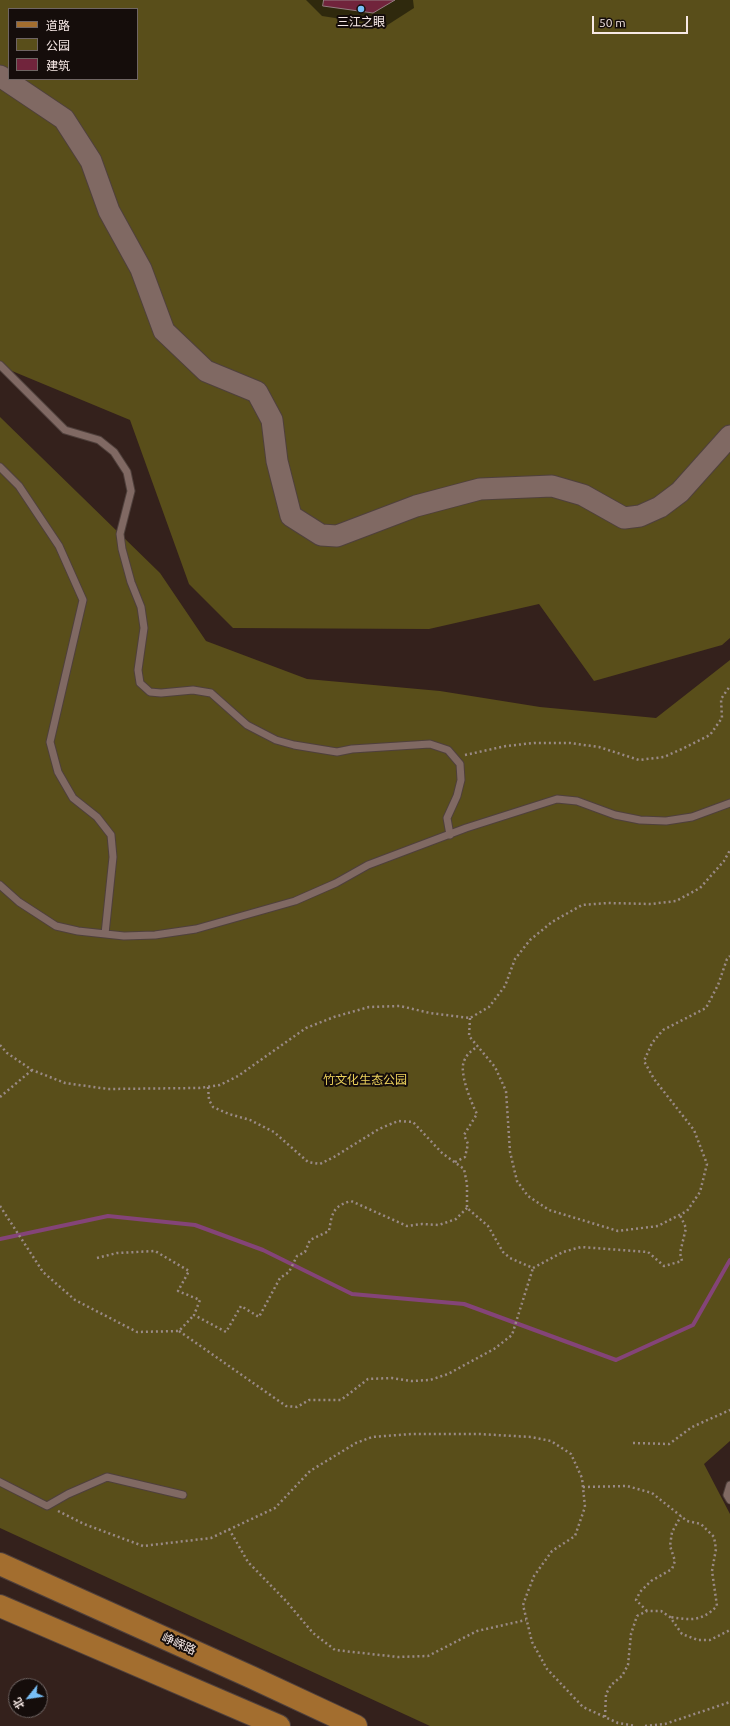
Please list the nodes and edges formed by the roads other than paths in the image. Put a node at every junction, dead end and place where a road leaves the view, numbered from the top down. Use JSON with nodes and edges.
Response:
{"nodes":[{"id":1,"x":0,"y":76,"type":"edge"},
{"id":2,"x":0,"y":364,"type":"edge"},
{"id":3,"x":730,"y":436,"type":"edge"},
{"id":4,"x":0,"y":467,"type":"edge"},
{"id":5,"x":730,"y":803,"type":"edge"},
{"id":6,"x":450,"y":835,"type":"junction"},
{"id":7,"x":0,"y":885,"type":"edge"},
{"id":8,"x":105,"y":934,"type":"junction"},
{"id":9,"x":0,"y":1482,"type":"edge"},
{"id":10,"x":730,"y":1485,"type":"edge"},
{"id":11,"x":183,"y":1496,"type":"dead end"},
{"id":12,"x":730,"y":1500,"type":"edge"},
{"id":13,"x":0,"y":1564,"type":"edge"},
{"id":14,"x":0,"y":1606,"type":"edge"},
{"id":15,"x":279,"y":1726,"type":"edge"},
{"id":16,"x":356,"y":1726,"type":"edge"}],
"edges":[{"from":1,"to":3,"type":"street"},
{"from":2,"to":6,"type":"lane"},
{"from":4,"to":8,"type":"lane"},
{"from":5,"to":6,"type":"lane"},
{"from":6,"to":8,"type":"lane"},
{"from":7,"to":8,"type":"lane"},
{"from":9,"to":11,"type":"lane"},
{"from":10,"to":12,"type":"lane"},
{"from":13,"to":16,"type":"main road","name":"峥嵘路"},
{"from":14,"to":15,"type":"main road"}]}
